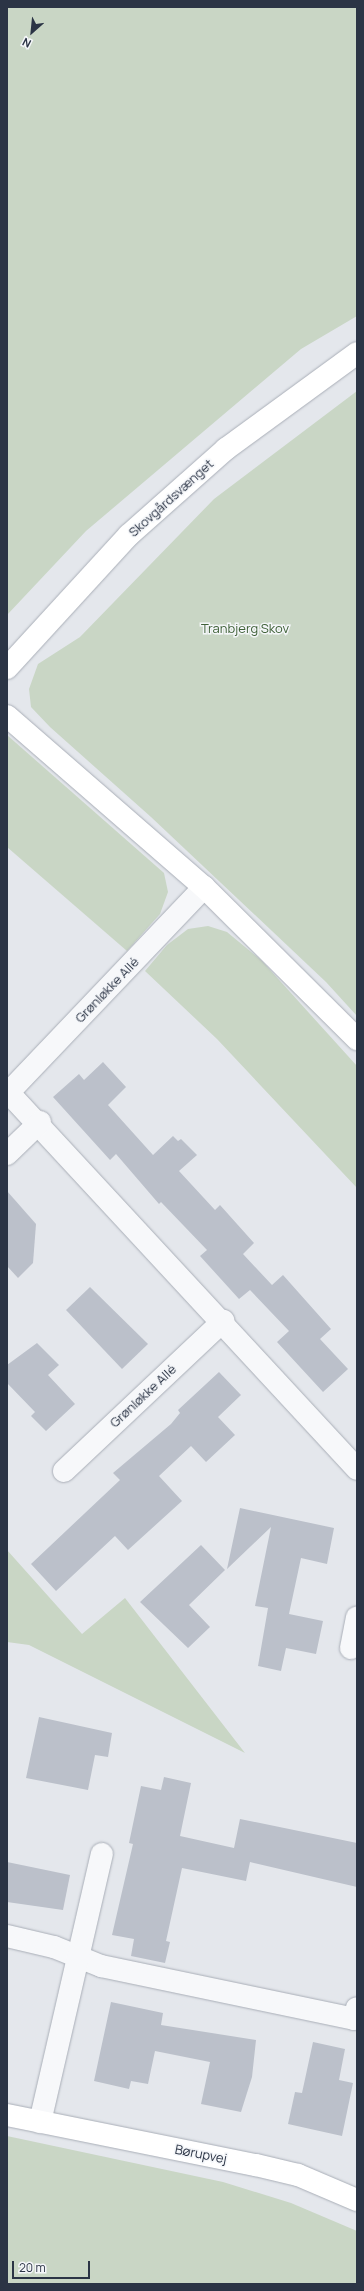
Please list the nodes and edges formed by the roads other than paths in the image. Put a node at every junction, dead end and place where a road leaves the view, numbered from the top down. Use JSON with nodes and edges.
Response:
{"nodes":[{"id":1,"x":357,"y":353,"type":"edge"},
{"id":2,"x":7,"y":668,"type":"edge"},
{"id":3,"x":7,"y":716,"type":"edge"},
{"id":4,"x":204,"y":887,"type":"junction"},
{"id":5,"x":357,"y":1039,"type":"edge"},
{"id":6,"x":8,"y":1092,"type":"edge"},
{"id":7,"x":40,"y":1122,"type":"junction"},
{"id":8,"x":7,"y":1154,"type":"edge"},
{"id":9,"x":223,"y":1321,"type":"junction"},
{"id":10,"x":357,"y":1469,"type":"edge"},
{"id":11,"x":64,"y":1471,"type":"dead end"},
{"id":12,"x":357,"y":1618,"type":"edge"},
{"id":13,"x":351,"y":1648,"type":"dead end"},
{"id":14,"x":102,"y":1854,"type":"dead end"},
{"id":15,"x":7,"y":1936,"type":"edge"},
{"id":16,"x":77,"y":1956,"type":"junction"},
{"id":17,"x":357,"y":2008,"type":"edge"},
{"id":18,"x":7,"y":2115,"type":"edge"},
{"id":19,"x":40,"y":2122,"type":"junction"},
{"id":20,"x":357,"y":2200,"type":"edge"}],
"edges":[{"from":1,"to":2,"type":"street","name":"Skovgårdsvænget"},
{"from":3,"to":4,"type":"street"},
{"from":4,"to":5,"type":"street"},
{"from":4,"to":6,"type":"street","name":"Grønløkke Allé"},
{"from":6,"to":7,"type":"street","name":"Grønløkke Allé"},
{"from":7,"to":8,"type":"street"},
{"from":7,"to":9,"type":"street","name":"Grønløkke Allé"},
{"from":9,"to":10,"type":"street","name":"Grønløkke Allé"},
{"from":9,"to":11,"type":"street","name":"Grønløkke Allé"},
{"from":12,"to":13,"type":"street"},
{"from":14,"to":16,"type":"street"},
{"from":15,"to":16,"type":"street"},
{"from":16,"to":17,"type":"street"},
{"from":16,"to":19,"type":"street"},
{"from":18,"to":19,"type":"street","name":"Børupvej"},
{"from":19,"to":20,"type":"street","name":"Børupvej"}]}
